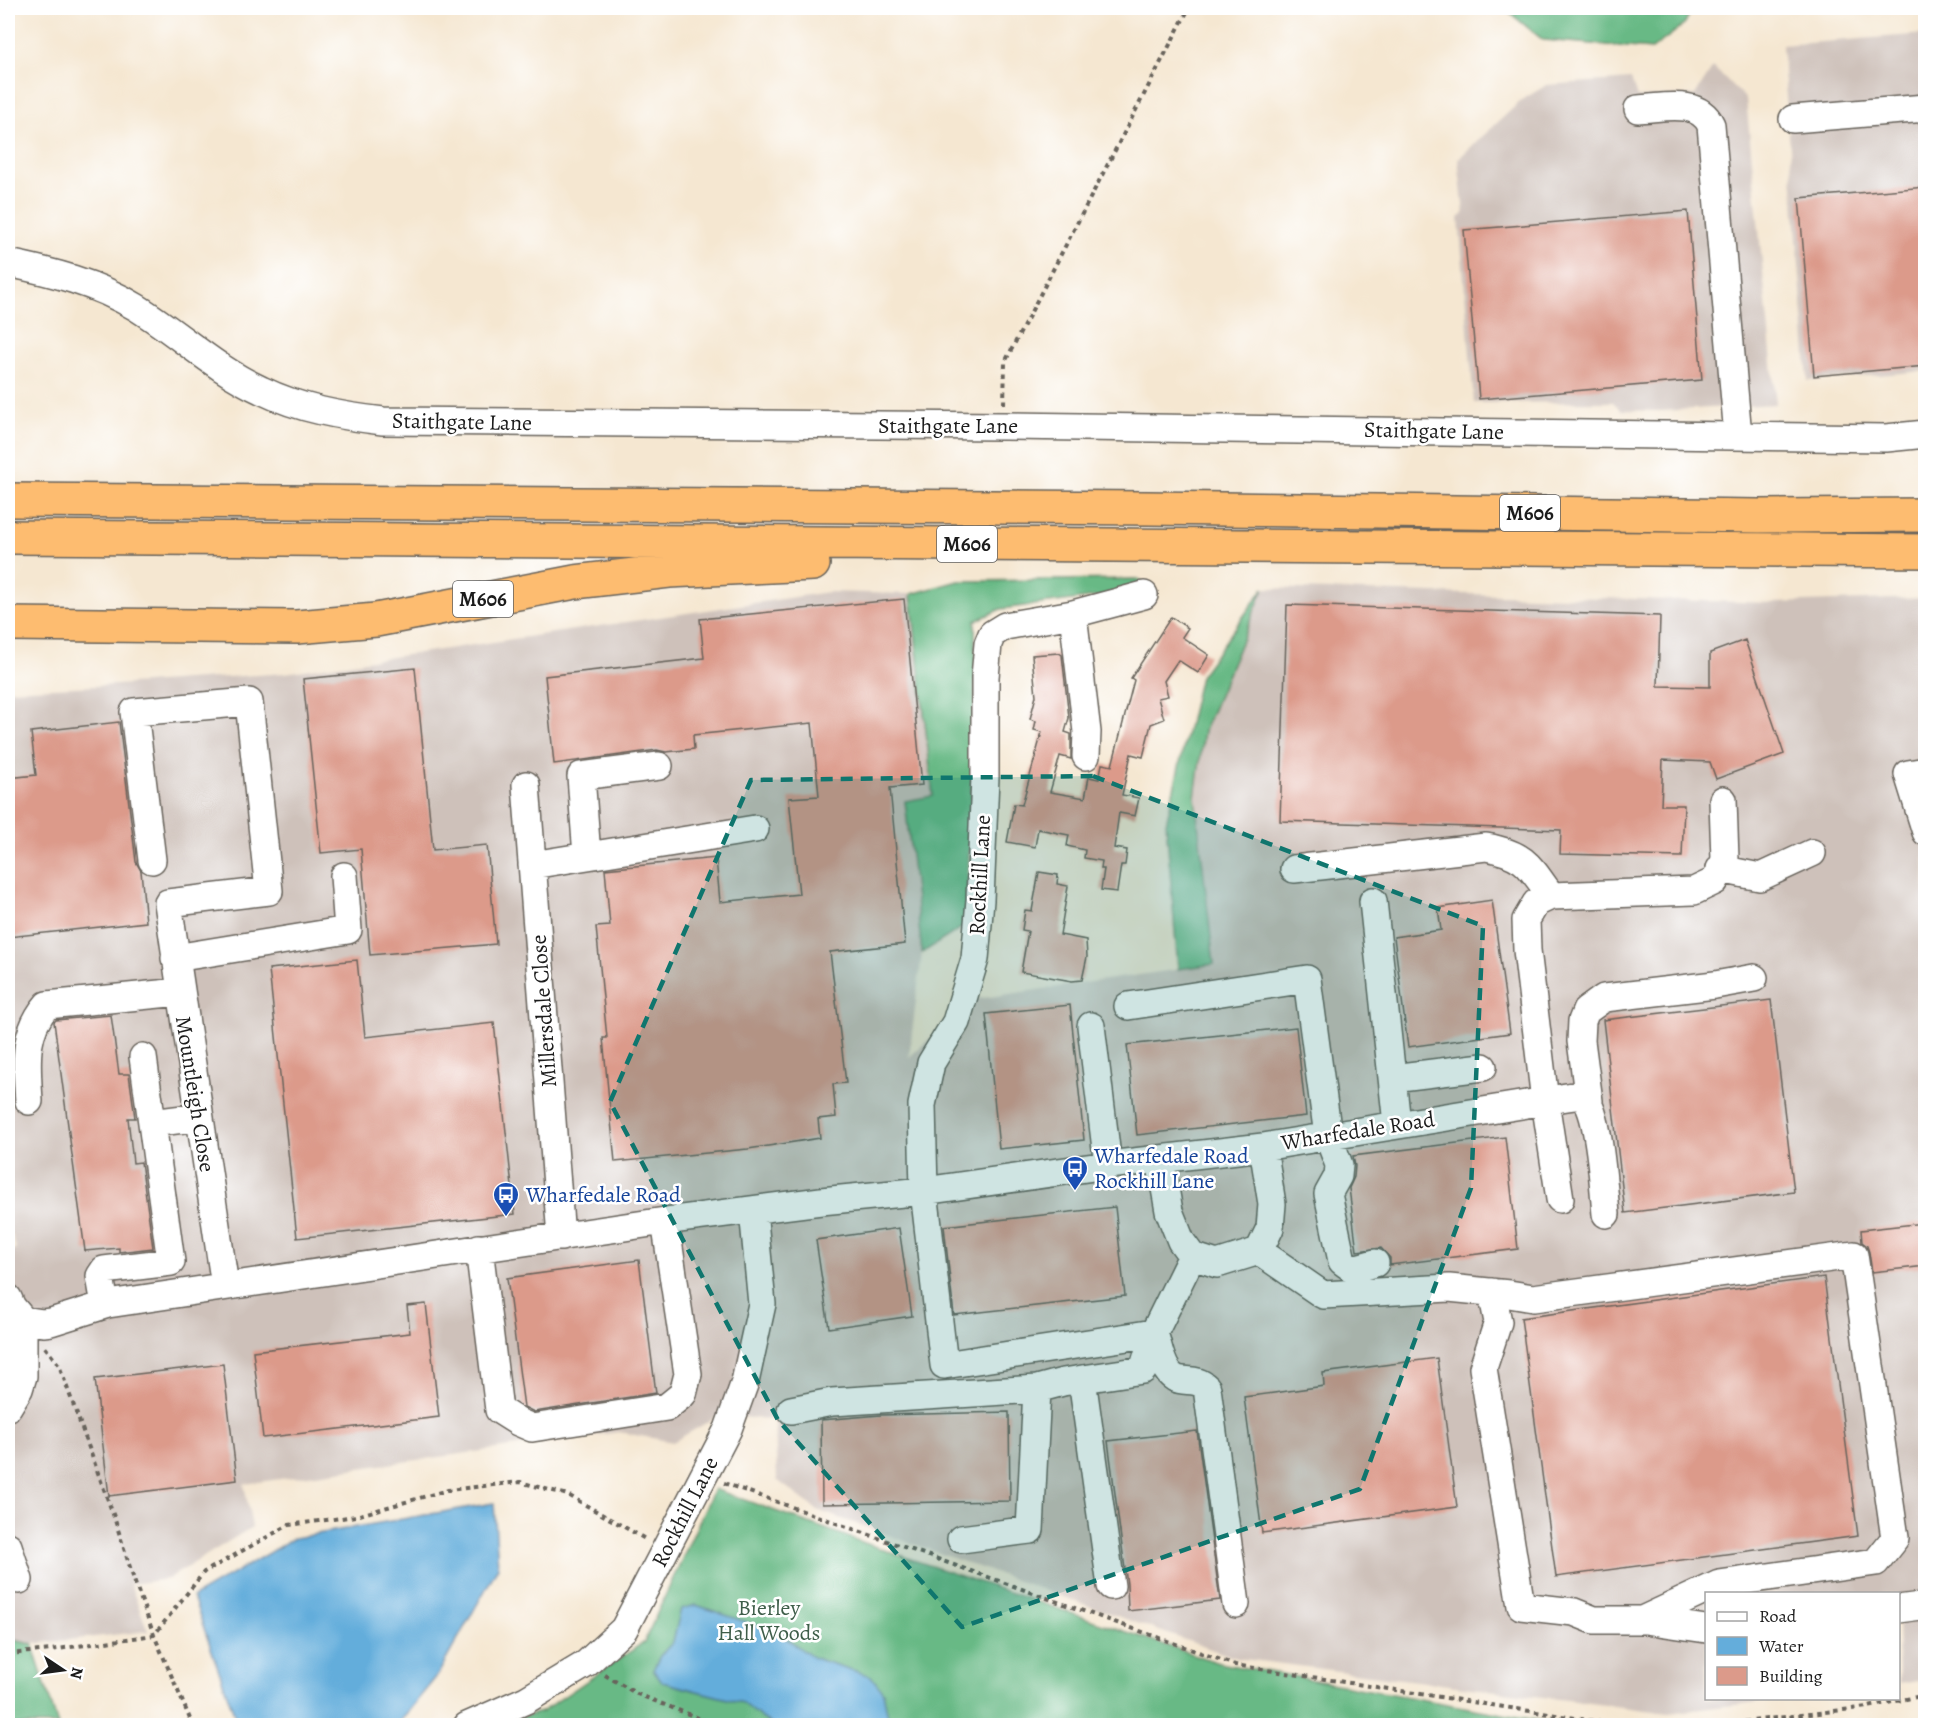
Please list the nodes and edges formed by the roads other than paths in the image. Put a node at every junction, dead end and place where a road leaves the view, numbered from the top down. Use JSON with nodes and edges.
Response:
{"nodes":[{"id":1,"x":1926,"y":108,"type":"edge"},
{"id":2,"x":1638,"y":109,"type":"dead end"},
{"id":3,"x":1793,"y":119,"type":"dead end"},
{"id":4,"x":8,"y":263,"type":"edge"},
{"id":5,"x":1926,"y":434,"type":"edge"},
{"id":6,"x":1738,"y":436,"type":"junction"},
{"id":7,"x":8,"y":500,"type":"edge"},
{"id":8,"x":1926,"y":514,"type":"edge"},
{"id":9,"x":8,"y":537,"type":"edge"},
{"id":10,"x":958,"y":544,"type":"junction"},
{"id":11,"x":1926,"y":551,"type":"edge"},
{"id":12,"x":1144,"y":595,"type":"dead end"},
{"id":13,"x":1073,"y":614,"type":"junction"},
{"id":14,"x":8,"y":624,"type":"edge"},
{"id":15,"x":1086,"y":756,"type":"dead end"},
{"id":16,"x":659,"y":766,"type":"dead end"},
{"id":17,"x":1926,"y":771,"type":"edge"},
{"id":18,"x":526,"y":785,"type":"dead end"},
{"id":19,"x":1723,"y":800,"type":"dead end"},
{"id":20,"x":755,"y":829,"type":"dead end"},
{"id":21,"x":1926,"y":832,"type":"edge"},
{"id":22,"x":1812,"y":853,"type":"dead end"},
{"id":23,"x":587,"y":856,"type":"junction"},
{"id":24,"x":152,"y":860,"type":"dead end"},
{"id":25,"x":532,"y":865,"type":"junction"},
{"id":26,"x":1294,"y":869,"type":"dead end"},
{"id":27,"x":1720,"y":869,"type":"junction"},
{"id":28,"x":344,"y":876,"type":"dead end"},
{"id":29,"x":1551,"y":896,"type":"junction"},
{"id":30,"x":1373,"y":902,"type":"dead end"},
{"id":31,"x":175,"y":958,"type":"junction"},
{"id":32,"x":1754,"y":978,"type":"dead end"},
{"id":33,"x":180,"y":992,"type":"junction"},
{"id":34,"x":1128,"y":1006,"type":"dead end"},
{"id":35,"x":1090,"y":1026,"type":"dead end"},
{"id":36,"x":143,"y":1057,"type":"dead end"},
{"id":37,"x":1484,"y":1066,"type":"dead end"},
{"id":38,"x":1392,"y":1078,"type":"junction"},
{"id":39,"x":29,"y":1101,"type":"dead end"},
{"id":40,"x":1545,"y":1101,"type":"junction"},
{"id":41,"x":1589,"y":1101,"type":"junction"},
{"id":42,"x":199,"y":1118,"type":"junction"},
{"id":43,"x":152,"y":1123,"type":"junction"},
{"id":44,"x":1398,"y":1124,"type":"junction"},
{"id":45,"x":1328,"y":1136,"type":"junction"},
{"id":46,"x":1263,"y":1147,"type":"junction"},
{"id":47,"x":1160,"y":1160,"type":"junction"},
{"id":48,"x":1108,"y":1165,"type":"junction"},
{"id":49,"x":924,"y":1191,"type":"junction"},
{"id":50,"x":1560,"y":1199,"type":"dead end"},
{"id":51,"x":753,"y":1210,"type":"junction"},
{"id":52,"x":1606,"y":1214,"type":"dead end"},
{"id":53,"x":665,"y":1221,"type":"junction"},
{"id":54,"x":561,"y":1237,"type":"junction"},
{"id":55,"x":479,"y":1248,"type":"junction"},
{"id":56,"x":1258,"y":1251,"type":"junction"},
{"id":57,"x":1192,"y":1256,"type":"junction"},
{"id":58,"x":1375,"y":1263,"type":"dead end"},
{"id":59,"x":225,"y":1286,"type":"junction"},
{"id":60,"x":1500,"y":1293,"type":"junction"},
{"id":61,"x":8,"y":1298,"type":"edge"},
{"id":62,"x":105,"y":1305,"type":"junction"},
{"id":63,"x":23,"y":1320,"type":"junction"},
{"id":64,"x":1154,"y":1333,"type":"junction"},
{"id":65,"x":1082,"y":1379,"type":"junction"},
{"id":66,"x":1036,"y":1389,"type":"junction"},
{"id":67,"x":8,"y":1407,"type":"edge"},
{"id":68,"x":791,"y":1410,"type":"dead end"},
{"id":69,"x":961,"y":1539,"type":"dead end"},
{"id":70,"x":8,"y":1546,"type":"edge"},
{"id":71,"x":19,"y":1580,"type":"dead end"},
{"id":72,"x":1111,"y":1586,"type":"dead end"},
{"id":73,"x":1236,"y":1604,"type":"dead end"},
{"id":74,"x":1641,"y":1620,"type":"junction"},
{"id":75,"x":1705,"y":1629,"type":"edge"},
{"id":76,"x":467,"y":1725,"type":"edge"}],
"edges":[{"from":1,"to":3,"type":"street"},
{"from":2,"to":6,"type":"street"},
{"from":4,"to":6,"type":"street","name":"Staithgate Lane"},
{"from":5,"to":6,"type":"street","name":"Staithgate Lane"},
{"from":7,"to":8,"type":"highway","number":"M606"},
{"from":9,"to":10,"type":"highway","number":"M606"},
{"from":10,"to":11,"type":"highway","number":"M606"},
{"from":10,"to":14,"type":"highway","number":"M606"},
{"from":12,"to":13,"type":"street","name":"Rockhill Lane"},
{"from":13,"to":15,"type":"street"},
{"from":13,"to":49,"type":"street","name":"Rockhill Lane"},
{"from":16,"to":23,"type":"street"},
{"from":17,"to":21,"type":"street"},
{"from":18,"to":25,"type":"street","name":"Millersdale Close"},
{"from":19,"to":27,"type":"street"},
{"from":20,"to":23,"type":"street"},
{"from":22,"to":27,"type":"street"},
{"from":23,"to":25,"type":"street"},
{"from":24,"to":31,"type":"street","name":"Mountleigh Close"},
{"from":25,"to":54,"type":"street","name":"Millersdale Close"},
{"from":26,"to":29,"type":"street"},
{"from":27,"to":29,"type":"street"},
{"from":28,"to":31,"type":"street"},
{"from":29,"to":40,"type":"street"},
{"from":30,"to":38,"type":"street"},
{"from":31,"to":33,"type":"street","name":"Mountleigh Close"},
{"from":32,"to":41,"type":"street"},
{"from":33,"to":39,"type":"street"},
{"from":33,"to":42,"type":"street","name":"Mountleigh Close"},
{"from":34,"to":45,"type":"street"},
{"from":35,"to":48,"type":"street"},
{"from":36,"to":43,"type":"street"},
{"from":37,"to":38,"type":"street"},
{"from":38,"to":44,"type":"street"},
{"from":40,"to":41,"type":"street","name":"Wharfedale Road"},
{"from":40,"to":44,"type":"street","name":"Wharfedale Road"},
{"from":40,"to":50,"type":"street"},
{"from":41,"to":52,"type":"street"},
{"from":42,"to":43,"type":"street"},
{"from":42,"to":59,"type":"street","name":"Mountleigh Close"},
{"from":43,"to":62,"type":"street"},
{"from":44,"to":45,"type":"street","name":"Wharfedale Road"},
{"from":45,"to":46,"type":"street","name":"Wharfedale Road"},
{"from":45,"to":58,"type":"street"},
{"from":46,"to":47,"type":"street","name":"Wharfedale Road"},
{"from":46,"to":56,"type":"street"},
{"from":47,"to":48,"type":"street","name":"Wharfedale Road"},
{"from":47,"to":57,"type":"street"},
{"from":48,"to":49,"type":"street","name":"Wharfedale Road"},
{"from":49,"to":51,"type":"street","name":"Wharfedale Road"},
{"from":49,"to":64,"type":"street","name":"Rockhill Lane"},
{"from":51,"to":53,"type":"street","name":"Wharfedale Road"},
{"from":51,"to":76,"type":"street","name":"Rockhill Lane"},
{"from":53,"to":54,"type":"street","name":"Wharfedale Road"},
{"from":53,"to":55,"type":"street"},
{"from":54,"to":55,"type":"street","name":"Wharfedale Road"},
{"from":55,"to":59,"type":"street","name":"Wharfedale Road"},
{"from":56,"to":57,"type":"street"},
{"from":56,"to":60,"type":"street"},
{"from":57,"to":64,"type":"street"},
{"from":59,"to":62,"type":"street","name":"Wharfedale Road"},
{"from":60,"to":74,"type":"street"},
{"from":60,"to":74,"type":"street"},
{"from":61,"to":63,"type":"street"},
{"from":62,"to":63,"type":"street","name":"Wharfedale Road"},
{"from":63,"to":67,"type":"street"},
{"from":64,"to":65,"type":"street"},
{"from":64,"to":73,"type":"street"},
{"from":65,"to":66,"type":"street"},
{"from":65,"to":72,"type":"street"},
{"from":66,"to":68,"type":"street"},
{"from":66,"to":69,"type":"street"},
{"from":70,"to":71,"type":"street"},
{"from":74,"to":75,"type":"street"}]}
